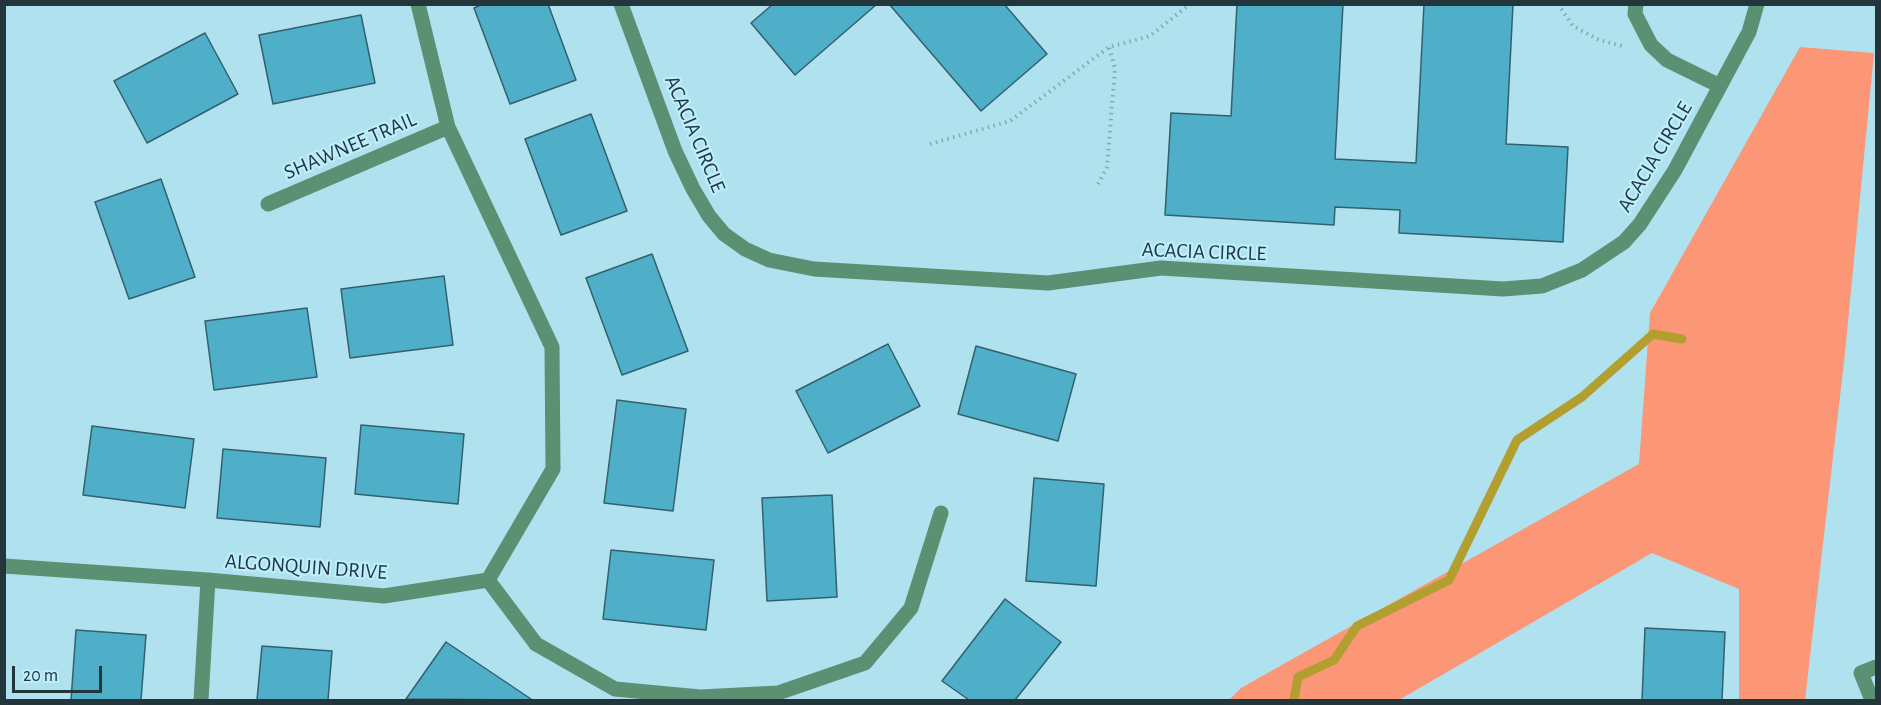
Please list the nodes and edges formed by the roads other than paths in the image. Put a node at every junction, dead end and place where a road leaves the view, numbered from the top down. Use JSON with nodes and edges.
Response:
{"nodes":[{"id":1,"x":418,"y":4,"type":"edge"},
{"id":2,"x":621,"y":4,"type":"edge"},
{"id":3,"x":1636,"y":4,"type":"edge"},
{"id":4,"x":1757,"y":4,"type":"edge"},
{"id":5,"x":1720,"y":86,"type":"junction"},
{"id":6,"x":448,"y":127,"type":"junction"},
{"id":7,"x":268,"y":204,"type":"dead end"},
{"id":8,"x":941,"y":513,"type":"dead end"},
{"id":9,"x":4,"y":567,"type":"edge"},
{"id":10,"x":208,"y":580,"type":"junction"},
{"id":11,"x":488,"y":580,"type":"junction"},
{"id":12,"x":1876,"y":666,"type":"edge"},
{"id":13,"x":201,"y":700,"type":"edge"},
{"id":14,"x":1872,"y":700,"type":"edge"}],
"edges":[{"from":1,"to":6,"type":"street"},
{"from":2,"to":5,"type":"street","name":"ACACIA CIRCLE"},
{"from":3,"to":5,"type":"street"},
{"from":4,"to":5,"type":"street","name":"ACACIA CIRCLE"},
{"from":6,"to":7,"type":"street","name":"SHAWNEE TRAIL"},
{"from":6,"to":11,"type":"street"},
{"from":8,"to":11,"type":"street"},
{"from":9,"to":10,"type":"street","name":"ALGONQUIN DRIVE"},
{"from":10,"to":11,"type":"street","name":"ALGONQUIN DRIVE"},
{"from":10,"to":13,"type":"street"},
{"from":12,"to":14,"type":"street"}]}
